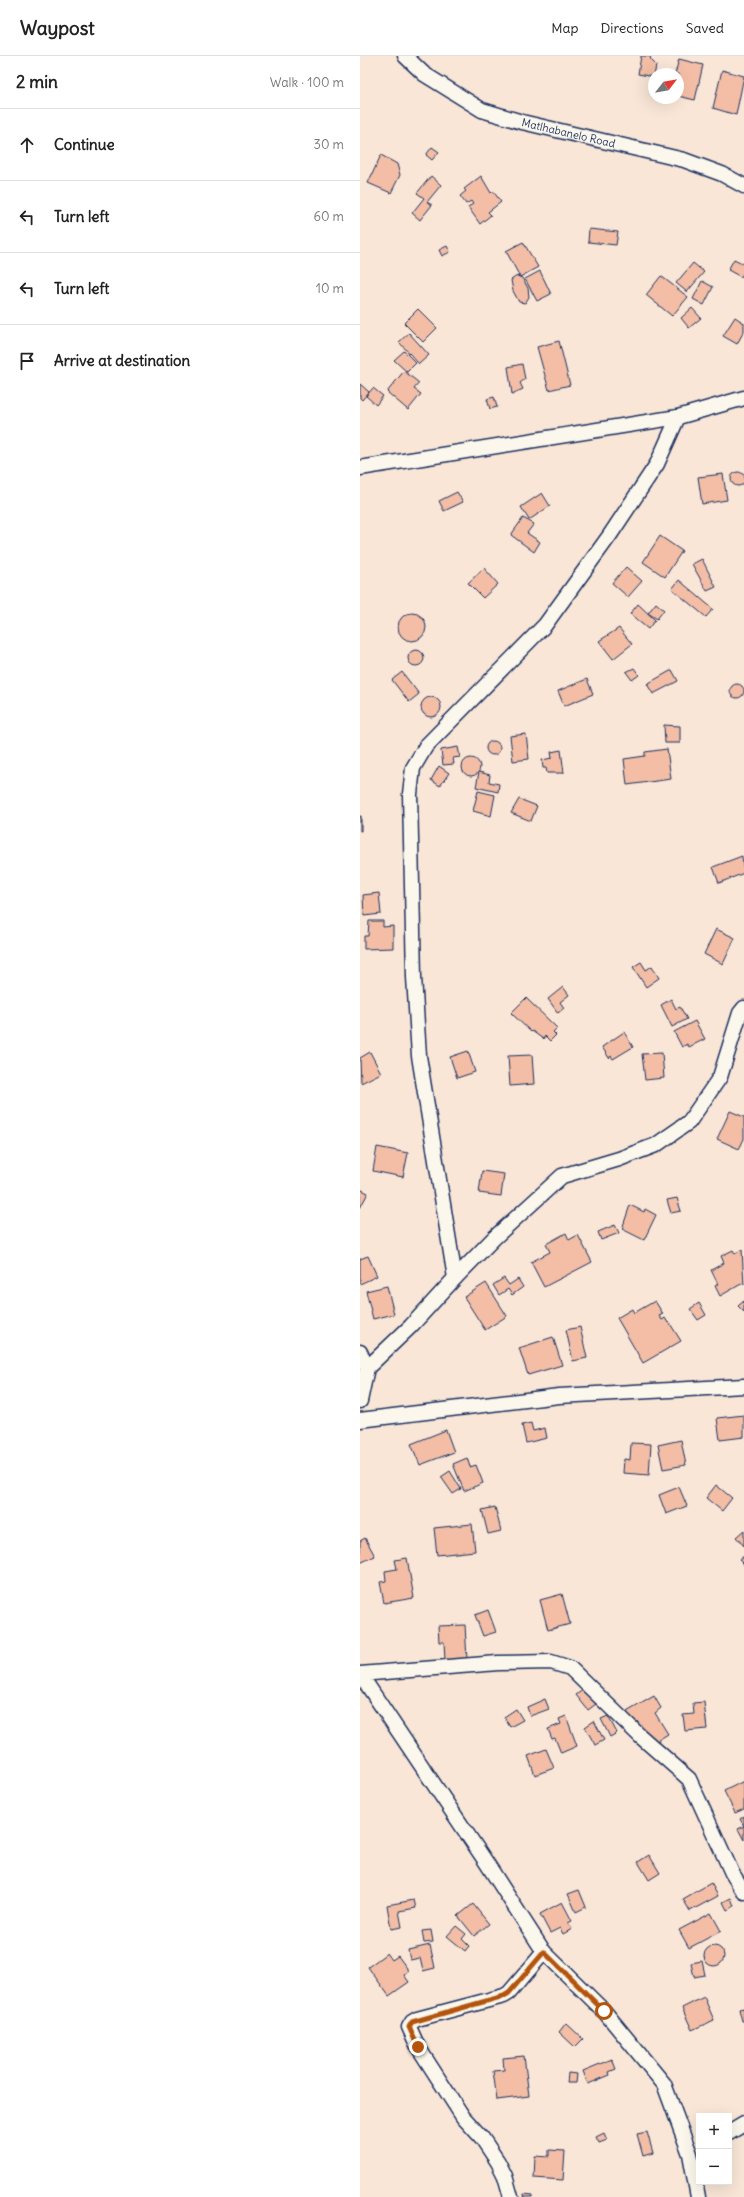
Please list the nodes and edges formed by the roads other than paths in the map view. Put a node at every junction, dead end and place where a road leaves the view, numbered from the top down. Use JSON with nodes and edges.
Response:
{"nodes":[{"id":1,"x":406,"y":56,"type":"edge"},
{"id":2,"x":744,"y":186,"type":"edge"},
{"id":3,"x":744,"y":398,"type":"edge"},
{"id":4,"x":678,"y":417,"type":"junction"},
{"id":5,"x":360,"y":468,"type":"edge"},
{"id":6,"x":744,"y":1008,"type":"edge"},
{"id":7,"x":455,"y":1278,"type":"junction"},
{"id":8,"x":360,"y":1352,"type":"edge"},
{"id":9,"x":367,"y":1368,"type":"junction"},
{"id":10,"x":744,"y":1386,"type":"edge"},
{"id":11,"x":360,"y":1401,"type":"edge"},
{"id":12,"x":360,"y":1420,"type":"edge"},
{"id":13,"x":744,"y":1892,"type":"edge"},
{"id":14,"x":544,"y":1952,"type":"junction"},
{"id":15,"x":744,"y":2124,"type":"edge"},
{"id":16,"x":732,"y":2131,"type":"edge"},
{"id":17,"x":694,"y":2152,"type":"edge"},
{"id":18,"x":511,"y":2197,"type":"edge"},
{"id":19,"x":698,"y":2197,"type":"edge"}],
"edges":[{"from":1,"to":2,"type":"street","name":"Matlhabanelo Road"},
{"from":3,"to":4,"type":"street"},
{"from":4,"to":5,"type":"street"},
{"from":4,"to":7,"type":"street"},
{"from":6,"to":7,"type":"street"},
{"from":7,"to":9,"type":"street"},
{"from":8,"to":9,"type":"street"},
{"from":9,"to":11,"type":"street"},
{"from":10,"to":12,"type":"street"},
{"from":13,"to":14,"type":"street"},
{"from":14,"to":17,"type":"street"},
{"from":14,"to":18,"type":"street"},
{"from":15,"to":16,"type":"street"},
{"from":17,"to":19,"type":"street"}]}
